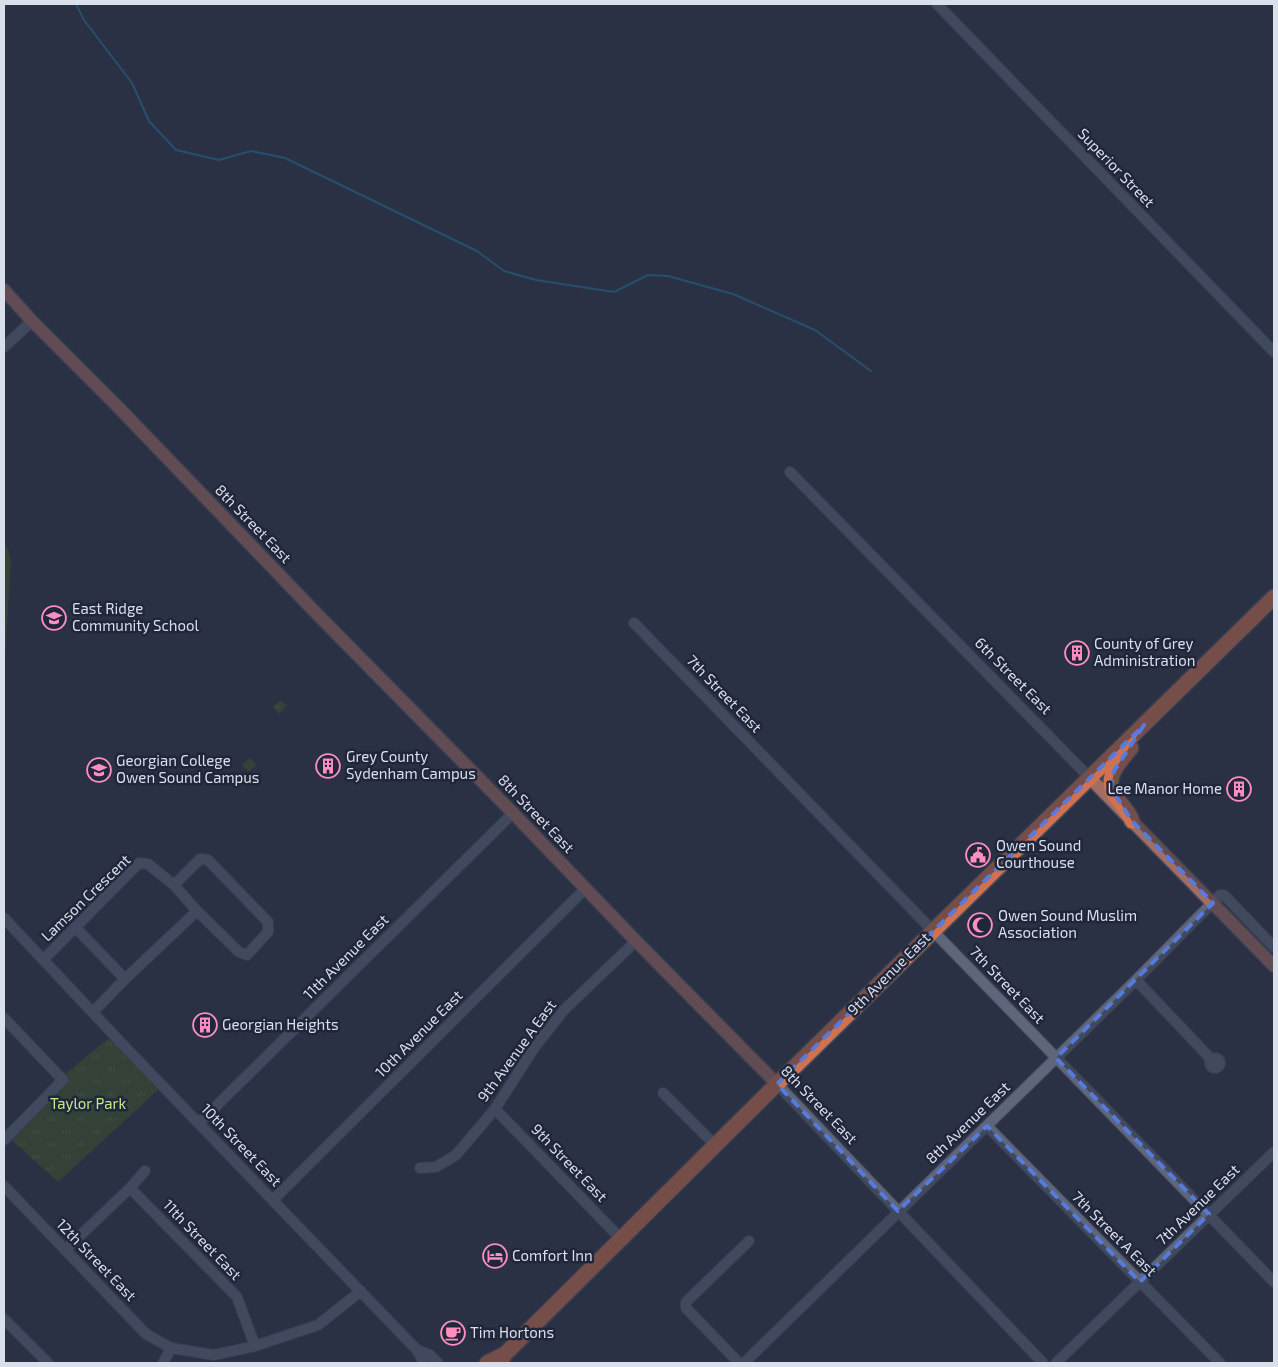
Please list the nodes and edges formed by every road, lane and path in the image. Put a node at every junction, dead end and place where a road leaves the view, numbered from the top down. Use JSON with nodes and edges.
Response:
{"nodes":[{"id":1,"x":937,"y":4,"type":"edge"},
{"id":2,"x":4,"y":290,"type":"edge"},
{"id":3,"x":32,"y":321,"type":"junction"},
{"id":4,"x":4,"y":347,"type":"edge"},
{"id":5,"x":1274,"y":352,"type":"edge"},
{"id":6,"x":790,"y":472,"type":"dead end"},
{"id":7,"x":1274,"y":597,"type":"edge"},
{"id":8,"x":634,"y":623,"type":"dead end"},
{"id":9,"x":1144,"y":725,"type":"junction"},
{"id":10,"x":1089,"y":778,"type":"junction"},
{"id":11,"x":513,"y":812,"type":"junction"},
{"id":12,"x":1132,"y":821,"type":"junction"},
{"id":13,"x":174,"y":886,"type":"junction"},
{"id":14,"x":586,"y":888,"type":"junction"},
{"id":15,"x":1213,"y":903,"type":"junction"},
{"id":16,"x":197,"y":911,"type":"junction"},
{"id":17,"x":4,"y":918,"type":"edge"},
{"id":18,"x":74,"y":927,"type":"junction"},
{"id":19,"x":933,"y":930,"type":"junction"},
{"id":20,"x":636,"y":941,"type":"junction"},
{"id":21,"x":1274,"y":947,"type":"edge"},
{"id":22,"x":43,"y":960,"type":"junction"},
{"id":23,"x":1274,"y":966,"type":"edge"},
{"id":24,"x":125,"y":978,"type":"junction"},
{"id":25,"x":1136,"y":980,"type":"junction"},
{"id":26,"x":93,"y":1012,"type":"junction"},
{"id":27,"x":4,"y":1018,"type":"edge"},
{"id":28,"x":1056,"y":1058,"type":"junction"},
{"id":29,"x":1211,"y":1059,"type":"dead end"},
{"id":30,"x":777,"y":1084,"type":"junction"},
{"id":31,"x":663,"y":1093,"type":"dead end"},
{"id":32,"x":495,"y":1108,"type":"junction"},
{"id":33,"x":199,"y":1123,"type":"junction"},
{"id":34,"x":986,"y":1126,"type":"junction"},
{"id":35,"x":4,"y":1140,"type":"edge"},
{"id":36,"x":715,"y":1145,"type":"junction"},
{"id":37,"x":1274,"y":1152,"type":"edge"},
{"id":38,"x":420,"y":1168,"type":"dead end"},
{"id":39,"x":145,"y":1171,"type":"dead end"},
{"id":40,"x":4,"y":1186,"type":"edge"},
{"id":41,"x":130,"y":1188,"type":"junction"},
{"id":42,"x":273,"y":1200,"type":"junction"},
{"id":43,"x":898,"y":1211,"type":"junction"},
{"id":44,"x":1209,"y":1214,"type":"junction"},
{"id":45,"x":621,"y":1239,"type":"junction"},
{"id":46,"x":749,"y":1241,"type":"dead end"},
{"id":47,"x":65,"y":1250,"type":"junction"},
{"id":48,"x":1140,"y":1282,"type":"junction"},
{"id":49,"x":1274,"y":1282,"type":"edge"},
{"id":50,"x":361,"y":1291,"type":"junction"},
{"id":51,"x":4,"y":1319,"type":"edge"},
{"id":52,"x":255,"y":1346,"type":"junction"},
{"id":53,"x":171,"y":1348,"type":"junction"},
{"id":54,"x":418,"y":1350,"type":"junction"},
{"id":55,"x":503,"y":1358,"type":"edge"},
{"id":56,"x":48,"y":1363,"type":"edge"},
{"id":57,"x":163,"y":1363,"type":"edge"},
{"id":58,"x":424,"y":1363,"type":"edge"},
{"id":59,"x":438,"y":1363,"type":"edge"},
{"id":60,"x":487,"y":1363,"type":"edge"},
{"id":61,"x":739,"y":1363,"type":"edge"},
{"id":62,"x":744,"y":1363,"type":"edge"},
{"id":63,"x":1043,"y":1363,"type":"edge"},
{"id":64,"x":1056,"y":1363,"type":"edge"},
{"id":65,"x":1220,"y":1363,"type":"edge"}],
"edges":[{"from":1,"to":5,"type":"street","name":"Superior Street"},
{"from":2,"to":3,"type":"main road","name":"8th Street East"},
{"from":3,"to":4,"type":"street"},
{"from":3,"to":11,"type":"main road","name":"8th Street East"},
{"from":6,"to":10,"type":"street","name":"6th Street East"},
{"from":7,"to":9,"type":"highway","name":"9th Avenue East"},
{"from":8,"to":19,"type":"street","name":"7th Street East"},
{"from":9,"to":10,"type":"highway","name":"9th Avenue East"},
{"from":9,"to":12,"type":"highway"},
{"from":10,"to":12,"type":"main road","name":"6th Street East"},
{"from":10,"to":19,"type":"highway","name":"9th Avenue East"},
{"from":11,"to":14,"type":"main road","name":"8th Street East"},
{"from":11,"to":33,"type":"street","name":"11th Avenue East"},
{"from":12,"to":15,"type":"main road","name":"6th Street East"},
{"from":13,"to":16,"type":"street","name":"Lamson Crescent"},
{"from":13,"to":16,"type":"street","name":"Lamson Crescent"},
{"from":13,"to":18,"type":"street","name":"Lamson Crescent"},
{"from":14,"to":20,"type":"main road","name":"8th Street East"},
{"from":14,"to":42,"type":"street","name":"10th Avenue East"},
{"from":15,"to":21,"type":"street"},
{"from":15,"to":23,"type":"main road","name":"6th Street East"},
{"from":15,"to":25,"type":"street","name":"8th Avenue East"},
{"from":16,"to":24,"type":"street"},
{"from":17,"to":22,"type":"street","name":"10th Street East"},
{"from":18,"to":22,"type":"street","name":"Lamson Crescent"},
{"from":18,"to":24,"type":"street"},
{"from":19,"to":28,"type":"street","name":"7th Street East"},
{"from":19,"to":30,"type":"highway","name":"9th Avenue East"},
{"from":20,"to":30,"type":"main road","name":"8th Street East"},
{"from":20,"to":32,"type":"street","name":"9th Avenue A East"},
{"from":22,"to":26,"type":"street","name":"10th Street East"},
{"from":24,"to":26,"type":"street"},
{"from":25,"to":28,"type":"street","name":"8th Avenue East"},
{"from":25,"to":29,"type":"street"},
{"from":26,"to":33,"type":"street","name":"10th Street East"},
{"from":27,"to":35,"type":"street"},
{"from":28,"to":34,"type":"street","name":"8th Avenue East"},
{"from":28,"to":44,"type":"street","name":"7th Street East"},
{"from":30,"to":36,"type":"highway","name":"9th Avenue East"},
{"from":30,"to":43,"type":"street","name":"8th Street East"},
{"from":31,"to":36,"type":"street"},
{"from":32,"to":38,"type":"street","name":"9th Avenue A East"},
{"from":32,"to":45,"type":"street","name":"9th Street East"},
{"from":33,"to":42,"type":"street","name":"10th Street East"},
{"from":34,"to":43,"type":"street","name":"8th Avenue East"},
{"from":34,"to":48,"type":"street","name":"7th Street A East"},
{"from":36,"to":45,"type":"highway","name":"9th Avenue East"},
{"from":37,"to":44,"type":"street","name":"7th Avenue East"},
{"from":39,"to":41,"type":"street"},
{"from":40,"to":47,"type":"street","name":"12th Street East"},
{"from":41,"to":47,"type":"street"},
{"from":41,"to":52,"type":"street","name":"11th Street East"},
{"from":42,"to":50,"type":"street","name":"10th Street East"},
{"from":43,"to":62,"type":"street","name":"8th Avenue East"},
{"from":43,"to":63,"type":"street","name":"8th Street East"},
{"from":44,"to":48,"type":"street","name":"7th Avenue East"},
{"from":44,"to":49,"type":"street","name":"7th Street East"},
{"from":45,"to":55,"type":"highway","name":"9th Avenue East"},
{"from":46,"to":61,"type":"street"},
{"from":47,"to":53,"type":"street","name":"12th Street East"},
{"from":48,"to":64,"type":"street","name":"7th Avenue East"},
{"from":48,"to":65,"type":"street","name":"7th Street A East"},
{"from":50,"to":52,"type":"street"},
{"from":50,"to":54,"type":"street","name":"10th Street East"},
{"from":51,"to":56,"type":"street"},
{"from":52,"to":53,"type":"street"},
{"from":53,"to":57,"type":"street"},
{"from":54,"to":58,"type":"street","name":"10th Street East"},
{"from":54,"to":59,"type":"street","name":"10th Street East"},
{"from":55,"to":60,"type":"highway","name":"9th Avenue East"}]}
